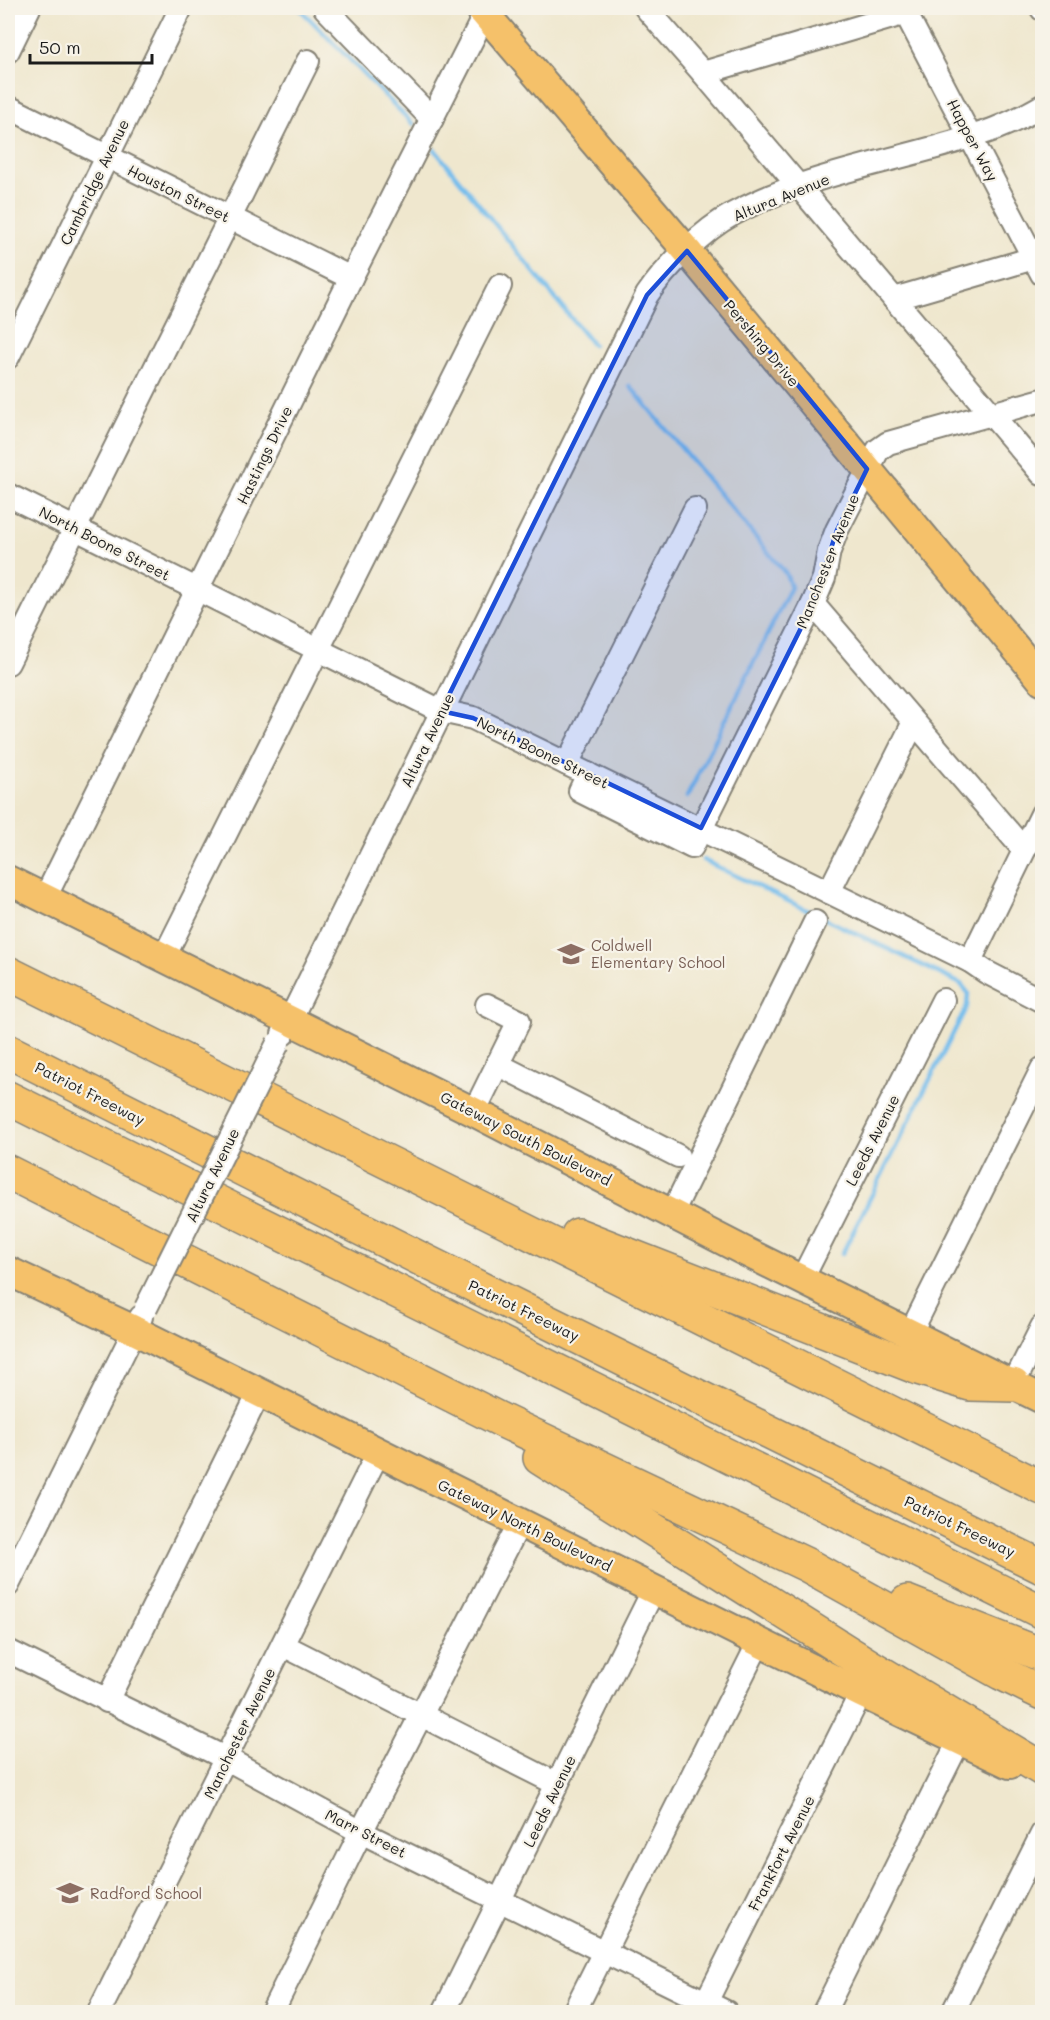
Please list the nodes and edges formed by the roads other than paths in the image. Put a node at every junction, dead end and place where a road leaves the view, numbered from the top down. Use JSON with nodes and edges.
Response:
{"nodes":[{"id":1,"x":29,"y":8,"type":"edge"},
{"id":2,"x":181,"y":8,"type":"edge"},
{"id":3,"x":325,"y":8,"type":"edge"},
{"id":4,"x":646,"y":8,"type":"edge"},
{"id":5,"x":483,"y":10,"type":"edge"},
{"id":6,"x":905,"y":10,"type":"edge"},
{"id":7,"x":8,"y":51,"type":"edge"},
{"id":8,"x":308,"y":61,"type":"dead end"},
{"id":9,"x":703,"y":73,"type":"junction"},
{"id":10,"x":1042,"y":106,"type":"edge"},
{"id":11,"x":8,"y":107,"type":"edge"},
{"id":12,"x":432,"y":119,"type":"junction"},
{"id":13,"x":971,"y":136,"type":"junction"},
{"id":14,"x":106,"y":157,"type":"junction"},
{"id":15,"x":798,"y":187,"type":"junction"},
{"id":16,"x":230,"y":219,"type":"junction"},
{"id":17,"x":687,"y":251,"type":"junction"},
{"id":18,"x":1038,"y":266,"type":"edge"},
{"id":19,"x":351,"y":278,"type":"junction"},
{"id":20,"x":500,"y":286,"type":"dead end"},
{"id":21,"x":894,"y":299,"type":"junction"},
{"id":22,"x":8,"y":357,"type":"edge"},
{"id":23,"x":1042,"y":400,"type":"edge"},
{"id":24,"x":992,"y":414,"type":"junction"},
{"id":25,"x":867,"y":469,"type":"junction"},
{"id":26,"x":1042,"y":474,"type":"edge"},
{"id":27,"x":8,"y":495,"type":"edge"},
{"id":28,"x":695,"y":509,"type":"dead end"},
{"id":29,"x":75,"y":528,"type":"junction"},
{"id":30,"x":198,"y":590,"type":"junction"},
{"id":31,"x":813,"y":604,"type":"junction"},
{"id":32,"x":318,"y":650,"type":"junction"},
{"id":33,"x":8,"y":663,"type":"edge"},
{"id":34,"x":1042,"y":680,"type":"edge"},
{"id":35,"x":441,"y":711,"type":"junction"},
{"id":36,"x":914,"y":722,"type":"junction"},
{"id":37,"x":567,"y":764,"type":"junction"},
{"id":38,"x":1042,"y":814,"type":"edge"},
{"id":39,"x":701,"y":828,"type":"junction"},
{"id":40,"x":1024,"y":850,"type":"junction"},
{"id":41,"x":8,"y":880,"type":"edge"},
{"id":42,"x":829,"y":892,"type":"junction"},
{"id":43,"x":45,"y":898,"type":"junction"},
{"id":44,"x":815,"y":922,"type":"dead end"},
{"id":45,"x":164,"y":957,"type":"junction"},
{"id":46,"x":970,"y":961,"type":"junction"},
{"id":47,"x":8,"y":973,"type":"edge"},
{"id":48,"x":943,"y":1000,"type":"dead end"},
{"id":49,"x":1042,"y":1001,"type":"edge"},
{"id":50,"x":487,"y":1005,"type":"dead end"},
{"id":51,"x":284,"y":1031,"type":"junction"},
{"id":52,"x":8,"y":1051,"type":"edge"},
{"id":53,"x":497,"y":1064,"type":"junction"},
{"id":54,"x":1042,"y":1069,"type":"edge"},
{"id":55,"x":8,"y":1098,"type":"edge"},
{"id":56,"x":474,"y":1112,"type":"junction"},
{"id":57,"x":678,"y":1156,"type":"dead end"},
{"id":58,"x":8,"y":1172,"type":"edge"},
{"id":59,"x":672,"y":1214,"type":"junction"},
{"id":60,"x":533,"y":1235,"type":"junction"},
{"id":61,"x":8,"y":1273,"type":"edge"},
{"id":62,"x":802,"y":1280,"type":"junction"},
{"id":63,"x":140,"y":1319,"type":"junction"},
{"id":64,"x":1042,"y":1327,"type":"edge"},
{"id":65,"x":910,"y":1334,"type":"junction"},
{"id":66,"x":1013,"y":1385,"type":"junction"},
{"id":67,"x":259,"y":1394,"type":"junction"},
{"id":68,"x":1042,"y":1399,"type":"edge"},
{"id":69,"x":506,"y":1422,"type":"junction"},
{"id":70,"x":378,"y":1453,"type":"junction"},
{"id":71,"x":1042,"y":1488,"type":"edge"},
{"id":72,"x":520,"y":1522,"type":"junction"},
{"id":73,"x":807,"y":1565,"type":"junction"},
{"id":74,"x":1042,"y":1567,"type":"edge"},
{"id":75,"x":8,"y":1585,"type":"edge"},
{"id":76,"x":654,"y":1589,"type":"junction"},
{"id":77,"x":1042,"y":1612,"type":"edge"},
{"id":78,"x":759,"y":1642,"type":"junction"},
{"id":79,"x":283,"y":1645,"type":"junction"},
{"id":80,"x":8,"y":1651,"type":"edge"},
{"id":81,"x":1042,"y":1655,"type":"edge"},
{"id":82,"x":861,"y":1693,"type":"junction"},
{"id":83,"x":1042,"y":1693,"type":"edge"},
{"id":84,"x":106,"y":1701,"type":"junction"},
{"id":85,"x":421,"y":1715,"type":"junction"},
{"id":86,"x":959,"y":1741,"type":"junction"},
{"id":87,"x":226,"y":1759,"type":"junction"},
{"id":88,"x":1042,"y":1769,"type":"edge"},
{"id":89,"x":1042,"y":1779,"type":"edge"},
{"id":90,"x":557,"y":1784,"type":"junction"},
{"id":91,"x":361,"y":1832,"type":"junction"},
{"id":92,"x":1042,"y":1834,"type":"edge"},
{"id":93,"x":500,"y":1900,"type":"junction"},
{"id":94,"x":605,"y":1952,"type":"junction"},
{"id":95,"x":711,"y":2009,"type":"edge"},
{"id":96,"x":99,"y":2013,"type":"edge"},
{"id":97,"x":272,"y":2013,"type":"edge"},
{"id":98,"x":444,"y":2013,"type":"edge"},
{"id":99,"x":574,"y":2013,"type":"edge"},
{"id":100,"x":824,"y":2013,"type":"edge"},
{"id":101,"x":952,"y":2013,"type":"edge"}],
"edges":[{"from":1,"to":7,"type":"street"},
{"from":2,"to":14,"type":"street","name":"Cambridge Avenue"},
{"from":3,"to":12,"type":"street"},
{"from":4,"to":9,"type":"street"},
{"from":5,"to":12,"type":"street","name":"Hastings Drive"},
{"from":5,"to":17,"type":"main road","name":"Pershing Drive"},
{"from":6,"to":9,"type":"street"},
{"from":6,"to":13,"type":"street","name":"Happer Way"},
{"from":8,"to":16,"type":"street"},
{"from":9,"to":15,"type":"street"},
{"from":10,"to":13,"type":"street","name":"Altura Avenue"},
{"from":11,"to":14,"type":"street","name":"Houston Street"},
{"from":12,"to":19,"type":"street","name":"Hastings Drive"},
{"from":13,"to":15,"type":"street","name":"Altura Avenue"},
{"from":13,"to":18,"type":"street","name":"Happer Way"},
{"from":14,"to":16,"type":"street","name":"Houston Street"},
{"from":14,"to":22,"type":"street","name":"Cambridge Avenue"},
{"from":15,"to":17,"type":"street","name":"Altura Avenue"},
{"from":15,"to":21,"type":"street"},
{"from":16,"to":19,"type":"street","name":"Houston Street"},
{"from":16,"to":29,"type":"street"},
{"from":17,"to":25,"type":"main road","name":"Pershing Drive"},
{"from":17,"to":35,"type":"street","name":"Altura Avenue"},
{"from":18,"to":21,"type":"street"},
{"from":19,"to":30,"type":"street","name":"Hastings Drive"},
{"from":20,"to":32,"type":"street"},
{"from":21,"to":24,"type":"street"},
{"from":23,"to":24,"type":"street","name":"Manchester Avenue"},
{"from":24,"to":25,"type":"street","name":"Manchester Avenue"},
{"from":24,"to":26,"type":"street"},
{"from":25,"to":31,"type":"street","name":"Manchester Avenue"},
{"from":25,"to":34,"type":"main road","name":"Pershing Drive"},
{"from":27,"to":29,"type":"street","name":"North Boone Street"},
{"from":28,"to":37,"type":"street"},
{"from":29,"to":30,"type":"street","name":"North Boone Street"},
{"from":29,"to":33,"type":"street"},
{"from":30,"to":32,"type":"street","name":"North Boone Street"},
{"from":30,"to":43,"type":"street","name":"Hastings Drive"},
{"from":31,"to":36,"type":"street"},
{"from":31,"to":39,"type":"street","name":"Manchester Avenue"},
{"from":32,"to":35,"type":"street","name":"North Boone Street"},
{"from":32,"to":45,"type":"street"},
{"from":35,"to":37,"type":"street","name":"North Boone Street"},
{"from":35,"to":51,"type":"street","name":"Altura Avenue"},
{"from":36,"to":40,"type":"street"},
{"from":36,"to":42,"type":"street"},
{"from":37,"to":39,"type":"street","name":"North Boone Street"},
{"from":38,"to":40,"type":"street"},
{"from":39,"to":42,"type":"street","name":"North Boone Street"},
{"from":40,"to":46,"type":"street"},
{"from":41,"to":43,"type":"main road","name":"Gateway South Boulevard"},
{"from":42,"to":46,"type":"street","name":"North Boone Street"},
{"from":43,"to":45,"type":"main road","name":"Gateway South Boulevard"},
{"from":44,"to":59,"type":"street"},
{"from":45,"to":51,"type":"main road","name":"Gateway South Boulevard"},
{"from":46,"to":49,"type":"street","name":"North Boone Street"},
{"from":47,"to":60,"type":"highway"},
{"from":48,"to":62,"type":"street","name":"Leeds Avenue"},
{"from":50,"to":53,"type":"street"},
{"from":51,"to":56,"type":"main road","name":"Gateway South Boulevard"},
{"from":51,"to":63,"type":"street","name":"Altura Avenue","bridge":true},
{"from":52,"to":74,"type":"highway","name":"Patriot Freeway"},
{"from":53,"to":56,"type":"street"},
{"from":53,"to":57,"type":"street"},
{"from":54,"to":65,"type":"street"},
{"from":55,"to":77,"type":"highway"},
{"from":56,"to":59,"type":"main road","name":"Gateway South Boulevard"},
{"from":58,"to":69,"type":"highway"},
{"from":59,"to":62,"type":"main road","name":"Gateway South Boulevard"},
{"from":60,"to":66,"type":"highway"},
{"from":60,"to":71,"type":"highway"},
{"from":61,"to":63,"type":"main road","name":"Gateway North Boulevard"},
{"from":62,"to":65,"type":"main road","name":"Gateway South Boulevard"},
{"from":63,"to":67,"type":"main road","name":"Gateway North Boulevard"},
{"from":63,"to":75,"type":"street","name":"Altura Avenue"},
{"from":64,"to":66,"type":"street"},
{"from":65,"to":66,"type":"main road","name":"Gateway South Boulevard"},
{"from":66,"to":68,"type":"main road","name":"Gateway South Boulevard"},
{"from":67,"to":70,"type":"main road","name":"Gateway North Boulevard"},
{"from":67,"to":84,"type":"street"},
{"from":69,"to":73,"type":"highway"},
{"from":69,"to":88,"type":"highway"},
{"from":70,"to":72,"type":"main road","name":"Gateway North Boulevard"},
{"from":70,"to":79,"type":"street","name":"Manchester Avenue"},
{"from":72,"to":76,"type":"main road","name":"Gateway North Boulevard"},
{"from":72,"to":85,"type":"street"},
{"from":73,"to":81,"type":"highway"},
{"from":73,"to":83,"type":"highway"},
{"from":76,"to":78,"type":"main road","name":"Gateway North Boulevard"},
{"from":76,"to":90,"type":"street","name":"Leeds Avenue"},
{"from":78,"to":82,"type":"main road","name":"Gateway North Boulevard"},
{"from":78,"to":94,"type":"street"},
{"from":79,"to":85,"type":"street"},
{"from":79,"to":87,"type":"street","name":"Manchester Avenue"},
{"from":80,"to":84,"type":"street","name":"Marr Street"},
{"from":82,"to":86,"type":"main road","name":"Gateway North Boulevard"},
{"from":82,"to":95,"type":"street","name":"Frankfort Avenue"},
{"from":84,"to":87,"type":"street","name":"Marr Street"},
{"from":85,"to":90,"type":"street"},
{"from":85,"to":91,"type":"street"},
{"from":86,"to":89,"type":"main road","name":"Gateway North Boulevard"},
{"from":86,"to":100,"type":"street"},
{"from":87,"to":91,"type":"street","name":"Marr Street"},
{"from":87,"to":96,"type":"street","name":"Manchester Avenue"},
{"from":90,"to":93,"type":"street","name":"Leeds Avenue"},
{"from":91,"to":93,"type":"street","name":"Marr Street"},
{"from":91,"to":97,"type":"street"},
{"from":92,"to":101,"type":"street"},
{"from":93,"to":94,"type":"street","name":"Marr Street"},
{"from":93,"to":98,"type":"street","name":"Leeds Avenue"},
{"from":94,"to":95,"type":"street","name":"Marr Street"},
{"from":94,"to":99,"type":"street"}]}
